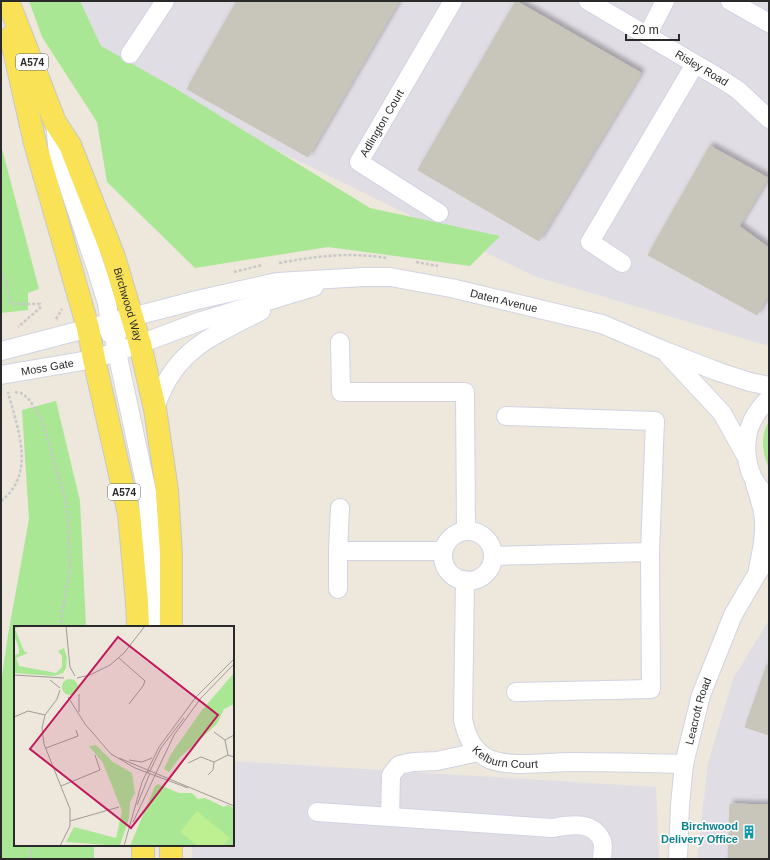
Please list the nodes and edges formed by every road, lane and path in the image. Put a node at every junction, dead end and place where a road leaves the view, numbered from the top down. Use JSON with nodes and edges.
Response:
{"nodes":[{"id":1,"x":3,"y":1,"type":"edge"},
{"id":2,"x":8,"y":1,"type":"edge"},
{"id":3,"x":165,"y":1,"type":"edge"},
{"id":4,"x":452,"y":1,"type":"edge"},
{"id":5,"x":588,"y":1,"type":"edge"},
{"id":6,"x":665,"y":1,"type":"edge"},
{"id":7,"x":730,"y":1,"type":"edge"},
{"id":8,"x":769,"y":23,"type":"edge"},
{"id":9,"x":647,"y":36,"type":"junction"},
{"id":10,"x":130,"y":54,"type":"dead end"},
{"id":11,"x":695,"y":64,"type":"junction"},
{"id":12,"x":769,"y":119,"type":"edge"},
{"id":13,"x":55,"y":122,"type":"junction"},
{"id":14,"x":439,"y":213,"type":"dead end"},
{"id":15,"x":622,"y":263,"type":"dead end"},
{"id":16,"x":1,"y":272,"type":"edge"},
{"id":17,"x":338,"y":279,"type":"junction"},
{"id":18,"x":297,"y":292,"type":"junction"},
{"id":19,"x":132,"y":316,"type":"junction"},
{"id":20,"x":110,"y":322,"type":"junction"},
{"id":21,"x":88,"y":328,"type":"junction"},
{"id":22,"x":14,"y":331,"type":"dead end"},
{"id":23,"x":340,"y":342,"type":"dead end"},
{"id":24,"x":140,"y":344,"type":"junction"},
{"id":25,"x":1,"y":351,"type":"edge"},
{"id":26,"x":664,"y":351,"type":"junction"},
{"id":27,"x":117,"y":352,"type":"junction"},
{"id":28,"x":94,"y":359,"type":"junction"},
{"id":29,"x":1,"y":375,"type":"edge"},
{"id":30,"x":769,"y":386,"type":"edge"},
{"id":31,"x":769,"y":399,"type":"edge"},
{"id":32,"x":155,"y":409,"type":"junction"},
{"id":33,"x":506,"y":416,"type":"dead end"},
{"id":34,"x":746,"y":456,"type":"junction"},
{"id":35,"x":754,"y":481,"type":"junction"},
{"id":36,"x":769,"y":497,"type":"edge"},
{"id":37,"x":1,"y":501,"type":"edge"},
{"id":38,"x":340,"y":508,"type":"dead end"},
{"id":39,"x":466,"y":531,"type":"junction"},
{"id":40,"x":338,"y":551,"type":"junction"},
{"id":41,"x":443,"y":551,"type":"junction"},
{"id":42,"x":650,"y":552,"type":"junction"},
{"id":43,"x":492,"y":556,"type":"junction"},
{"id":44,"x":769,"y":556,"type":"edge"},
{"id":45,"x":757,"y":574,"type":"junction"},
{"id":46,"x":465,"y":580,"type":"junction"},
{"id":47,"x":338,"y":589,"type":"dead end"},
{"id":48,"x":60,"y":626,"type":"edge"},
{"id":49,"x":138,"y":626,"type":"edge"},
{"id":50,"x":155,"y":626,"type":"edge"},
{"id":51,"x":171,"y":626,"type":"edge"},
{"id":52,"x":516,"y":692,"type":"dead end"},
{"id":53,"x":478,"y":752,"type":"junction"},
{"id":54,"x":684,"y":764,"type":"junction"},
{"id":55,"x":317,"y":812,"type":"dead end"},
{"id":56,"x":390,"y":817,"type":"junction"},
{"id":57,"x":31,"y":846,"type":"edge"},
{"id":58,"x":144,"y":846,"type":"edge"},
{"id":59,"x":171,"y":846,"type":"edge"},
{"id":60,"x":31,"y":859,"type":"edge"},
{"id":61,"x":144,"y":859,"type":"edge"},
{"id":62,"x":171,"y":859,"type":"edge"},
{"id":63,"x":602,"y":859,"type":"edge"},
{"id":64,"x":678,"y":859,"type":"edge"}],
"edges":[{"from":1,"to":21,"type":"main road","number":"A574"},
{"from":2,"to":13,"type":"main road","name":"Birchwood Way","number":"A574"},
{"from":3,"to":10,"type":"street"},
{"from":4,"to":14,"type":"street","name":"Adlington Court"},
{"from":5,"to":9,"type":"street","name":"Risley Road"},
{"from":6,"to":9,"type":"street"},
{"from":7,"to":8,"type":"street"},
{"from":9,"to":11,"type":"street","name":"Risley Road"},
{"from":11,"to":12,"type":"street","name":"Risley Road"},
{"from":11,"to":15,"type":"street"},
{"from":13,"to":19,"type":"main road","name":"Birchwood Way","number":"A574"},
{"from":13,"to":20,"type":"street","number":"A574"},
{"from":16,"to":22,"type":"path"},
{"from":17,"to":18,"type":"street","name":"Daten Avenue"},
{"from":17,"to":19,"type":"street","name":"Daten Avenue"},
{"from":17,"to":26,"type":"street","name":"Daten Avenue"},
{"from":18,"to":24,"type":"street","name":"Daten Avenue"},
{"from":18,"to":32,"type":"street"},
{"from":19,"to":20,"type":"street","name":"Daten Avenue"},
{"from":19,"to":24,"type":"main road","name":"Birchwood Way","number":"A574"},
{"from":19,"to":27,"type":"street","number":"A574"},
{"from":20,"to":21,"type":"street","name":"Daten Avenue"},
{"from":20,"to":28,"type":"street","number":"A574"},
{"from":21,"to":25,"type":"street"},
{"from":21,"to":28,"type":"main road","number":"A574"},
{"from":23,"to":39,"type":"street"},
{"from":24,"to":27,"type":"street","name":"Daten Avenue"},
{"from":24,"to":32,"type":"main road","name":"Birchwood Way","number":"A574"},
{"from":26,"to":30,"type":"street","name":"Daten Avenue"},
{"from":26,"to":34,"type":"street","name":"Daten Avenue"},
{"from":27,"to":28,"type":"street","name":"Daten Avenue"},
{"from":27,"to":50,"type":"street","number":"A574"},
{"from":28,"to":29,"type":"street","name":"Moss Gate"},
{"from":28,"to":49,"type":"main road","number":"A574"},
{"from":31,"to":34,"type":"street"},
{"from":32,"to":51,"type":"main road","name":"Birchwood Way","number":"A574"},
{"from":33,"to":42,"type":"street"},
{"from":34,"to":35,"type":"street","name":"Leacroft Road"},
{"from":35,"to":36,"type":"street"},
{"from":35,"to":45,"type":"street","name":"Leacroft Road"},
{"from":37,"to":48,"type":"path"},
{"from":38,"to":40,"type":"street"},
{"from":39,"to":41,"type":"street"},
{"from":39,"to":43,"type":"street"},
{"from":40,"to":41,"type":"street"},
{"from":40,"to":47,"type":"street"},
{"from":41,"to":46,"type":"street"},
{"from":42,"to":43,"type":"street"},
{"from":42,"to":52,"type":"street"},
{"from":43,"to":46,"type":"street"},
{"from":44,"to":45,"type":"street","name":"Leacroft Road"},
{"from":45,"to":54,"type":"street","name":"Leacroft Road"},
{"from":46,"to":53,"type":"street","name":"Kelburn Court"},
{"from":53,"to":54,"type":"street","name":"Kelburn Court"},
{"from":53,"to":56,"type":"street"},
{"from":54,"to":64,"type":"street","name":"Leacroft Road"},
{"from":55,"to":56,"type":"street"},
{"from":56,"to":63,"type":"street"},
{"from":57,"to":60,"type":"path"},
{"from":58,"to":61,"type":"main road"},
{"from":59,"to":62,"type":"main road"}]}
